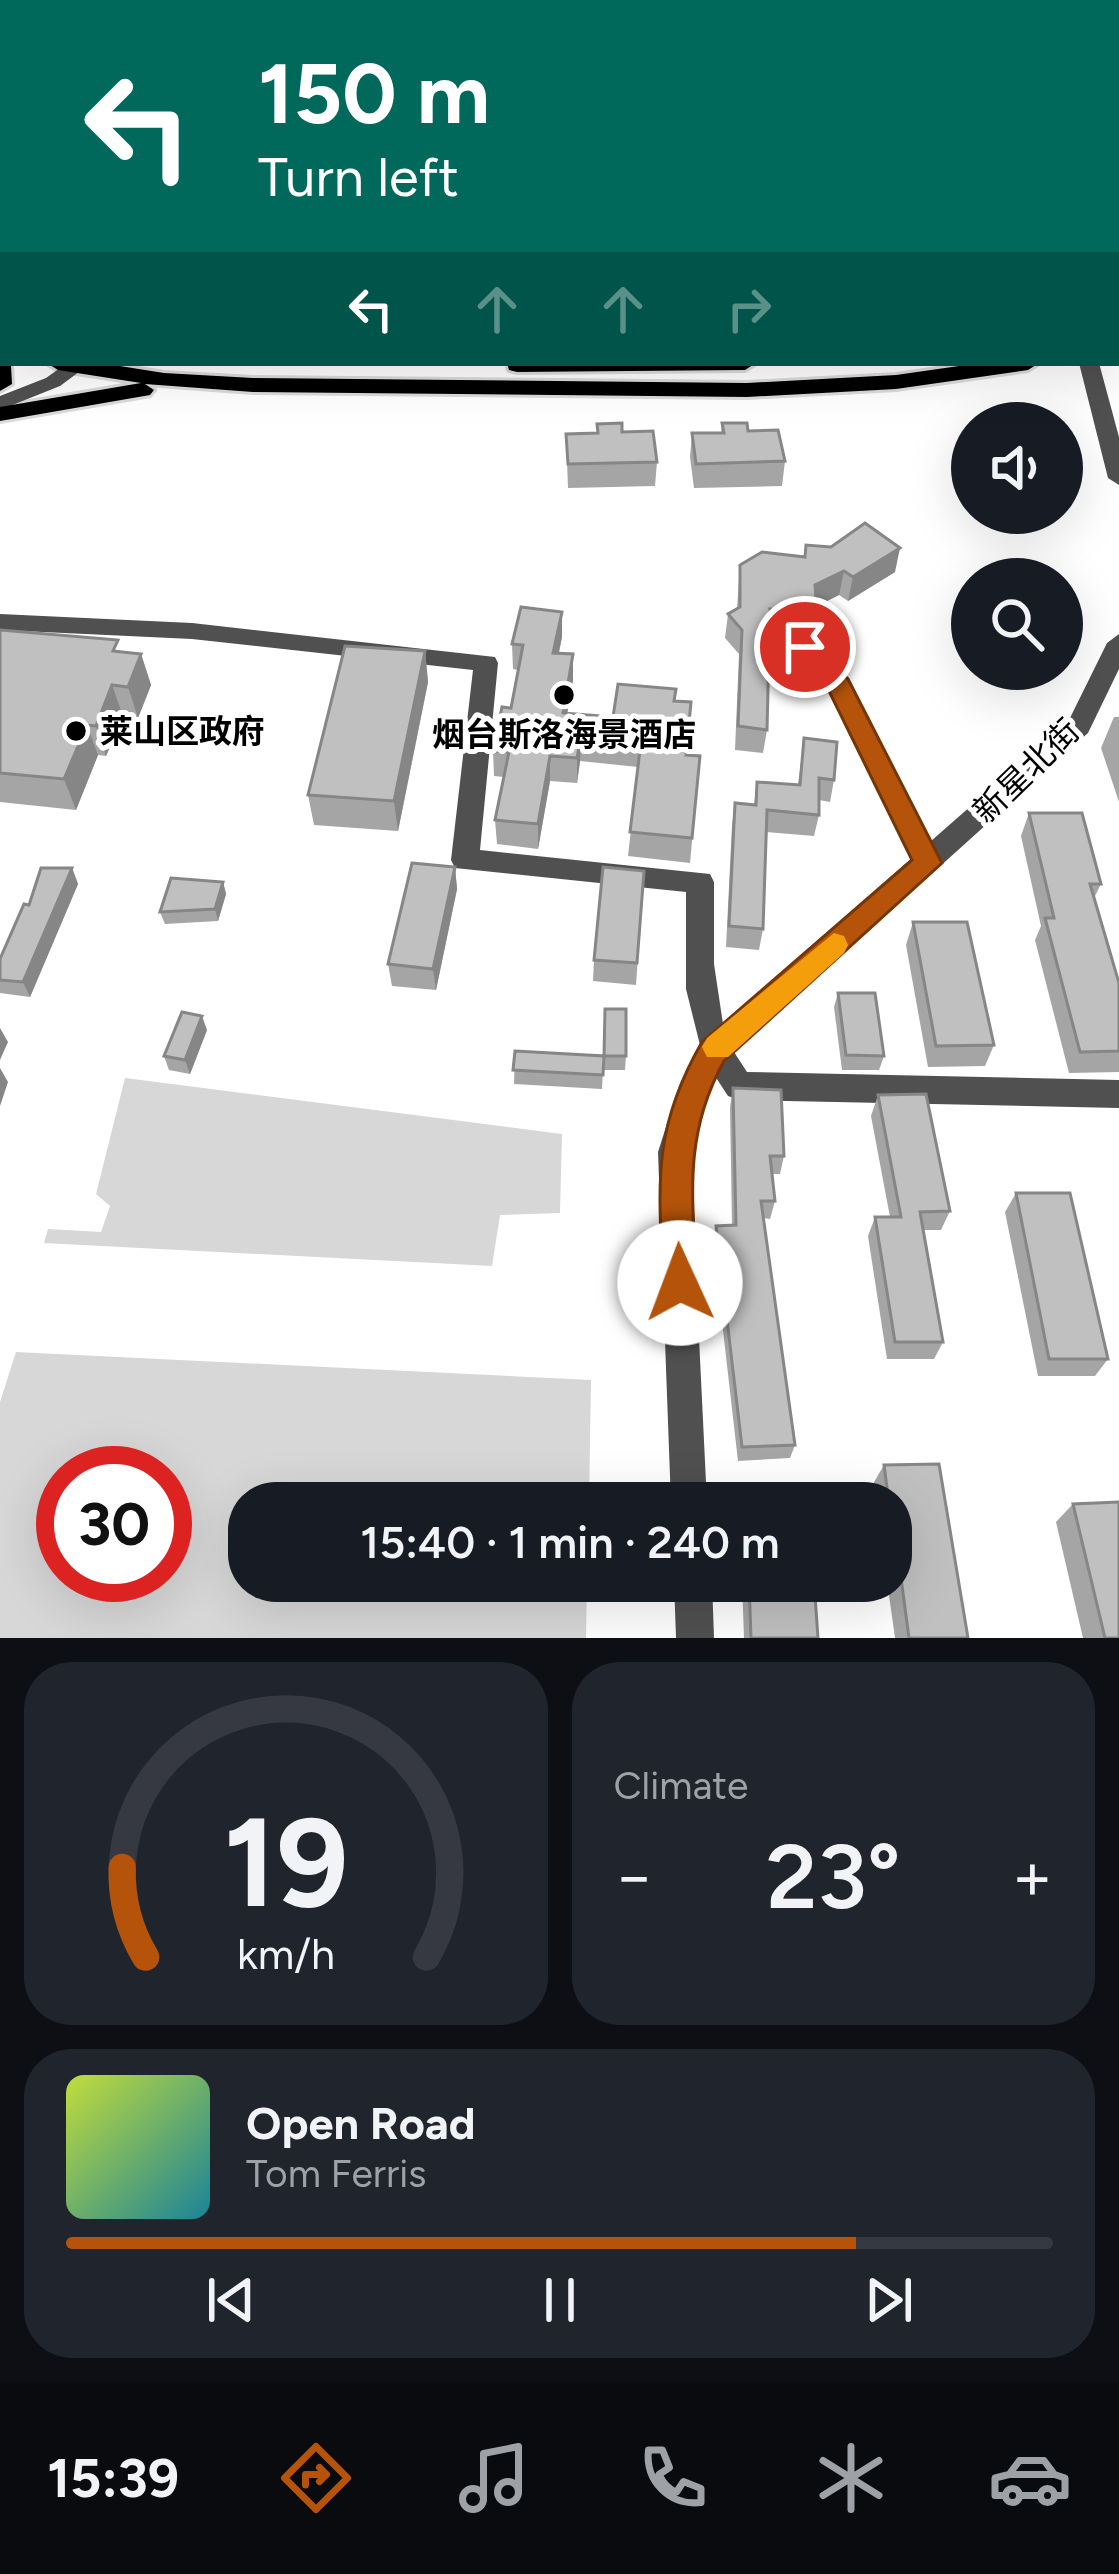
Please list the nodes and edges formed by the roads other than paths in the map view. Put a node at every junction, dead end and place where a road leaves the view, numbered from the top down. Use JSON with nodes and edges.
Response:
{"nodes":[{"id":1,"x":67,"y":366,"type":"edge"},
{"id":2,"x":83,"y":366,"type":"edge"},
{"id":3,"x":1007,"y":366,"type":"edge"},
{"id":4,"x":1089,"y":366,"type":"edge"},
{"id":5,"x":0,"y":367,"type":"edge"},
{"id":6,"x":0,"y":384,"type":"edge"},
{"id":7,"x":253,"y":385,"type":"junction"},
{"id":8,"x":0,"y":404,"type":"edge"},
{"id":9,"x":0,"y":414,"type":"edge"},
{"id":10,"x":1119,"y":478,"type":"edge"},
{"id":11,"x":0,"y":622,"type":"edge"},
{"id":12,"x":1119,"y":643,"type":"edge"},
{"id":13,"x":805,"y":647,"type":"dead end"},
{"id":14,"x":928,"y":863,"type":"junction"},
{"id":15,"x":713,"y":1052,"type":"junction"},
{"id":16,"x":1119,"y":1094,"type":"edge"},
{"id":17,"x":688,"y":1482,"type":"edge"},
{"id":18,"x":694,"y":1602,"type":"edge"},
{"id":19,"x":695,"y":1638,"type":"edge"}],
"edges":[{"from":1,"to":8,"type":"street"},
{"from":2,"to":7,"type":"main road"},
{"from":3,"to":7,"type":"main road"},
{"from":4,"to":10,"type":"street"},
{"from":5,"to":6,"type":"main road"},
{"from":7,"to":9,"type":"main road"},
{"from":11,"to":15,"type":"street"},
{"from":12,"to":14,"type":"street","name":"新星北街"},
{"from":13,"to":14,"type":"street"},
{"from":14,"to":15,"type":"street","name":"新星北街"},
{"from":15,"to":16,"type":"street"},
{"from":15,"to":17,"type":"street","name":"新星北街"},
{"from":18,"to":19,"type":"street"}]}
